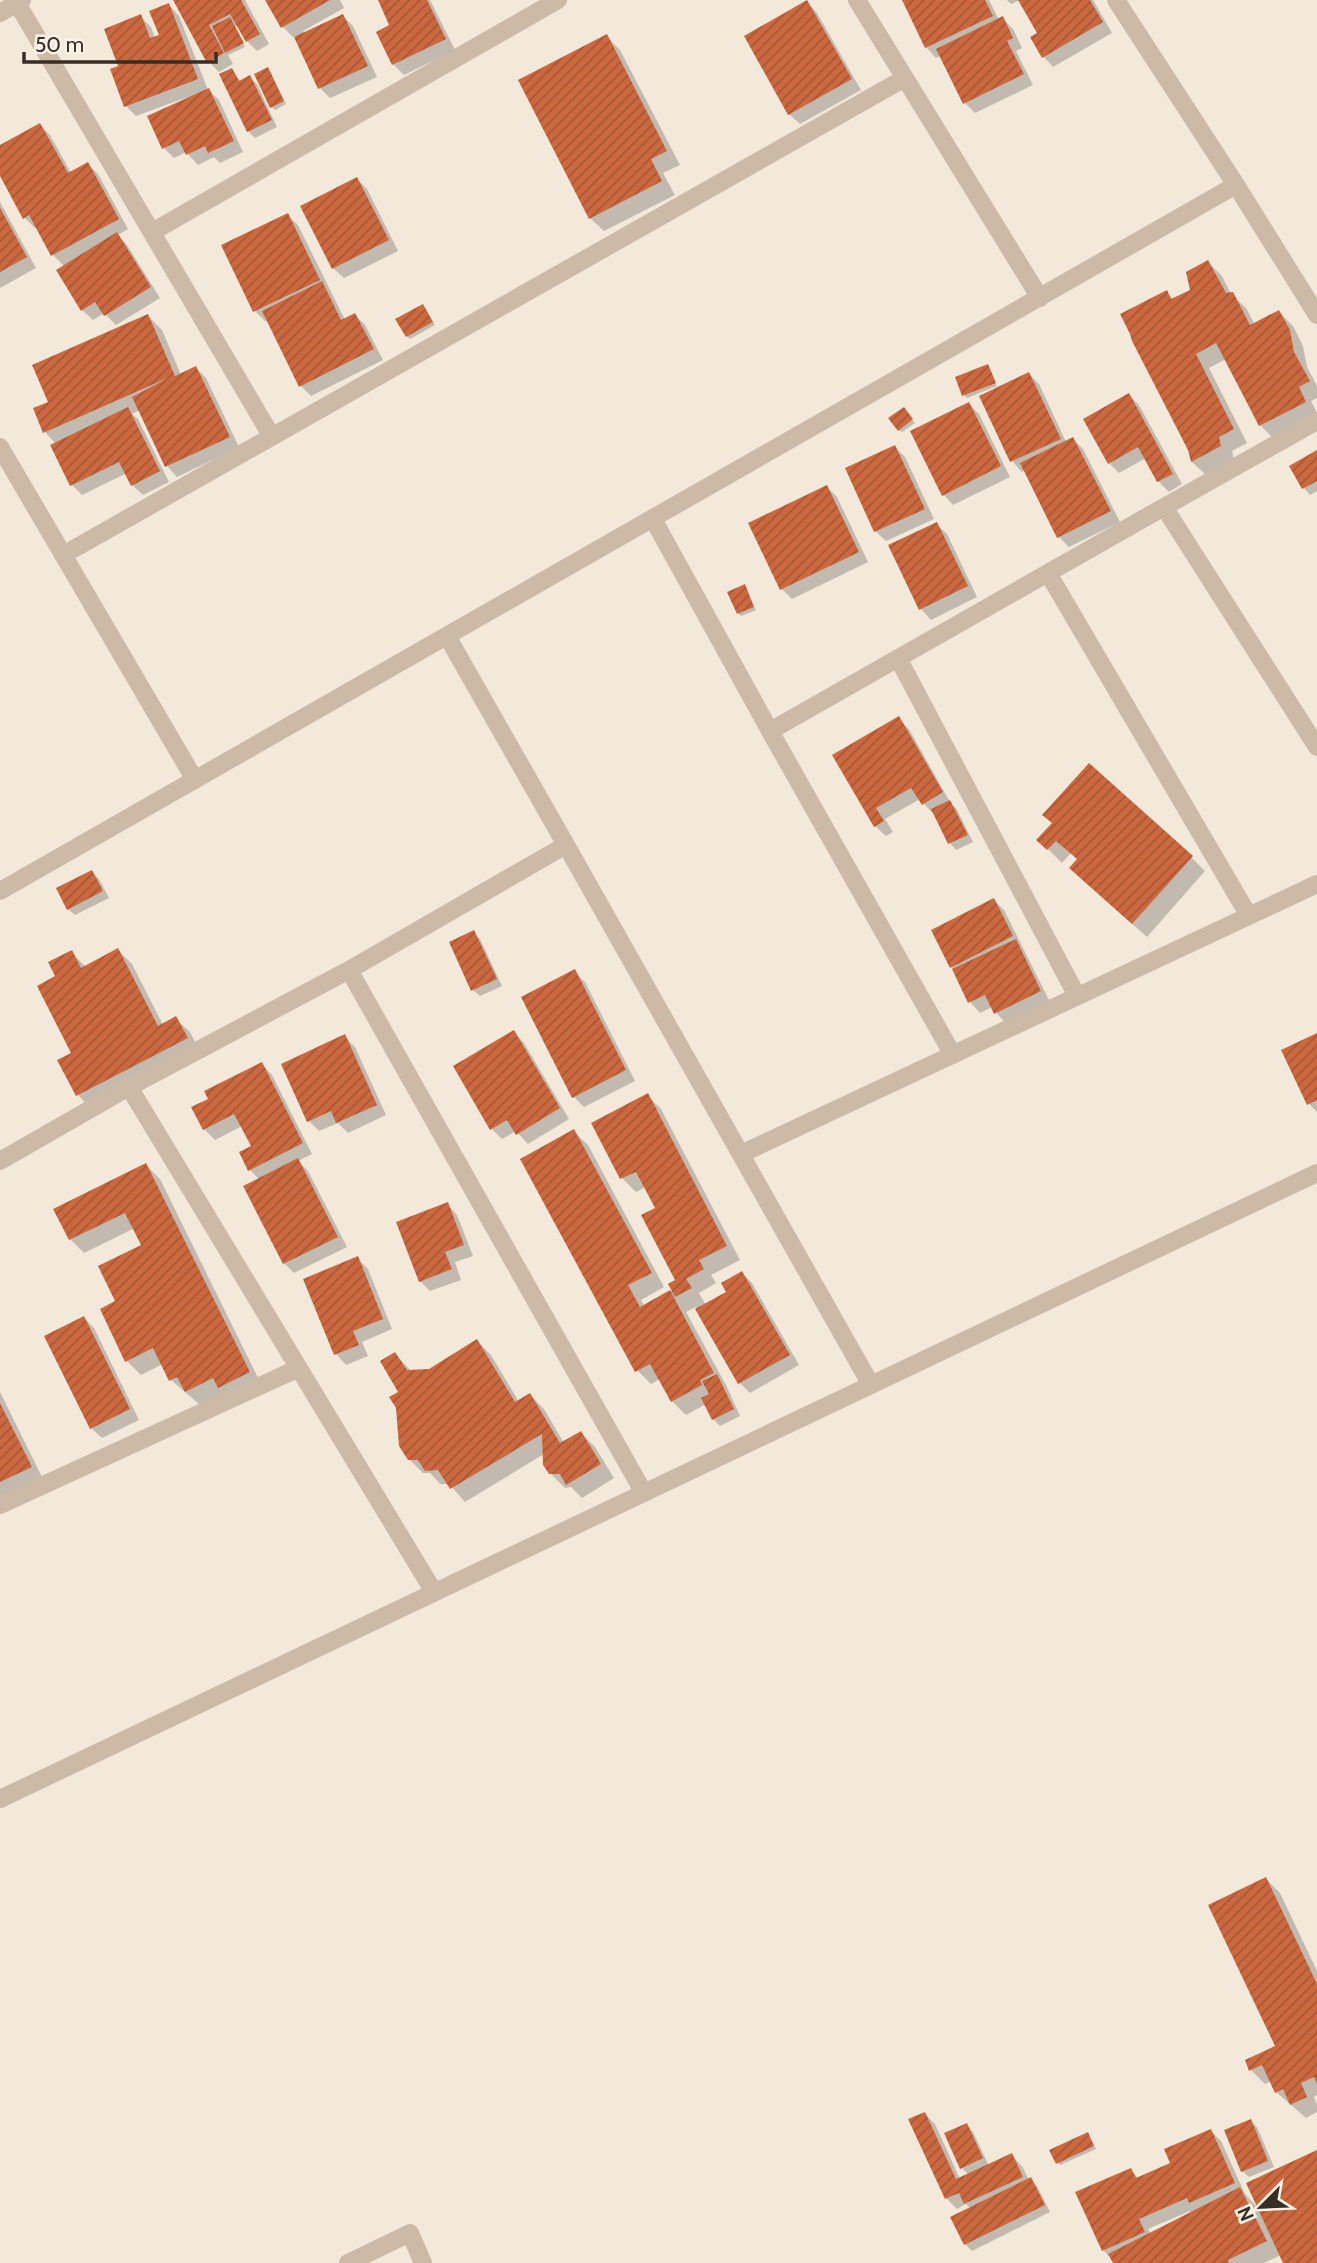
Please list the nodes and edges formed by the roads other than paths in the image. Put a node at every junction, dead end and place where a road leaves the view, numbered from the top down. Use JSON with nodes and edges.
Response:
{"nodes":[{"id":1,"x":558,"y":0,"type":"edge"},
{"id":2,"x":857,"y":0,"type":"edge"},
{"id":3,"x":1116,"y":0,"type":"edge"},
{"id":4,"x":20,"y":1,"type":"edge"},
{"id":5,"x":0,"y":13,"type":"edge"},
{"id":6,"x":905,"y":78,"type":"junction"},
{"id":7,"x":1236,"y":186,"type":"junction"},
{"id":8,"x":152,"y":232,"type":"junction"},
{"id":9,"x":1040,"y":298,"type":"junction"},
{"id":10,"x":1317,"y":316,"type":"edge"},
{"id":11,"x":1317,"y":421,"type":"edge"},
{"id":12,"x":272,"y":437,"type":"junction"},
{"id":13,"x":0,"y":447,"type":"edge"},
{"id":14,"x":1164,"y":507,"type":"junction"},
{"id":15,"x":653,"y":519,"type":"junction"},
{"id":16,"x":63,"y":555,"type":"junction"},
{"id":17,"x":1048,"y":573,"type":"junction"},
{"id":18,"x":447,"y":636,"type":"junction"},
{"id":19,"x":898,"y":659,"type":"junction"},
{"id":20,"x":770,"y":731,"type":"junction"},
{"id":21,"x":1317,"y":747,"type":"edge"},
{"id":22,"x":195,"y":780,"type":"junction"},
{"id":23,"x":566,"y":845,"type":"junction"},
{"id":24,"x":1317,"y":884,"type":"edge"},
{"id":25,"x":0,"y":891,"type":"edge"},
{"id":26,"x":1249,"y":916,"type":"junction"},
{"id":27,"x":349,"y":970,"type":"junction"},
{"id":28,"x":1077,"y":996,"type":"junction"},
{"id":29,"x":953,"y":1055,"type":"junction"},
{"id":30,"x":129,"y":1087,"type":"junction"},
{"id":31,"x":741,"y":1154,"type":"junction"},
{"id":32,"x":0,"y":1161,"type":"edge"},
{"id":33,"x":1317,"y":1173,"type":"edge"},
{"id":34,"x":299,"y":1368,"type":"junction"},
{"id":35,"x":872,"y":1385,"type":"junction"},
{"id":36,"x":644,"y":1493,"type":"junction"},
{"id":37,"x":0,"y":1505,"type":"edge"},
{"id":38,"x":434,"y":1592,"type":"junction"},
{"id":39,"x":0,"y":1799,"type":"edge"},
{"id":40,"x":348,"y":2263,"type":"edge"},
{"id":41,"x":424,"y":2263,"type":"edge"}],
"edges":[{"from":1,"to":8,"type":"street"},
{"from":2,"to":6,"type":"street"},
{"from":3,"to":7,"type":"street"},
{"from":4,"to":5,"type":"street"},
{"from":4,"to":8,"type":"street"},
{"from":6,"to":9,"type":"street"},
{"from":6,"to":12,"type":"street"},
{"from":7,"to":9,"type":"street"},
{"from":7,"to":10,"type":"street"},
{"from":8,"to":12,"type":"street"},
{"from":9,"to":15,"type":"street"},
{"from":11,"to":14,"type":"street"},
{"from":12,"to":16,"type":"street"},
{"from":13,"to":16,"type":"street"},
{"from":14,"to":17,"type":"street"},
{"from":14,"to":21,"type":"street"},
{"from":15,"to":18,"type":"street"},
{"from":15,"to":20,"type":"street"},
{"from":16,"to":22,"type":"street"},
{"from":17,"to":19,"type":"street"},
{"from":17,"to":26,"type":"street"},
{"from":18,"to":22,"type":"street"},
{"from":18,"to":23,"type":"street"},
{"from":19,"to":20,"type":"street"},
{"from":19,"to":28,"type":"street"},
{"from":20,"to":29,"type":"street"},
{"from":22,"to":25,"type":"street"},
{"from":23,"to":27,"type":"street"},
{"from":23,"to":31,"type":"street"},
{"from":24,"to":26,"type":"street"},
{"from":26,"to":28,"type":"street"},
{"from":27,"to":30,"type":"street"},
{"from":27,"to":36,"type":"street"},
{"from":28,"to":29,"type":"street"},
{"from":29,"to":31,"type":"street"},
{"from":30,"to":32,"type":"street"},
{"from":30,"to":34,"type":"street"},
{"from":31,"to":35,"type":"street"},
{"from":33,"to":35,"type":"street"},
{"from":34,"to":37,"type":"street"},
{"from":34,"to":38,"type":"street"},
{"from":35,"to":36,"type":"street"},
{"from":36,"to":38,"type":"street"},
{"from":38,"to":39,"type":"street"},
{"from":40,"to":41,"type":"street"}]}
